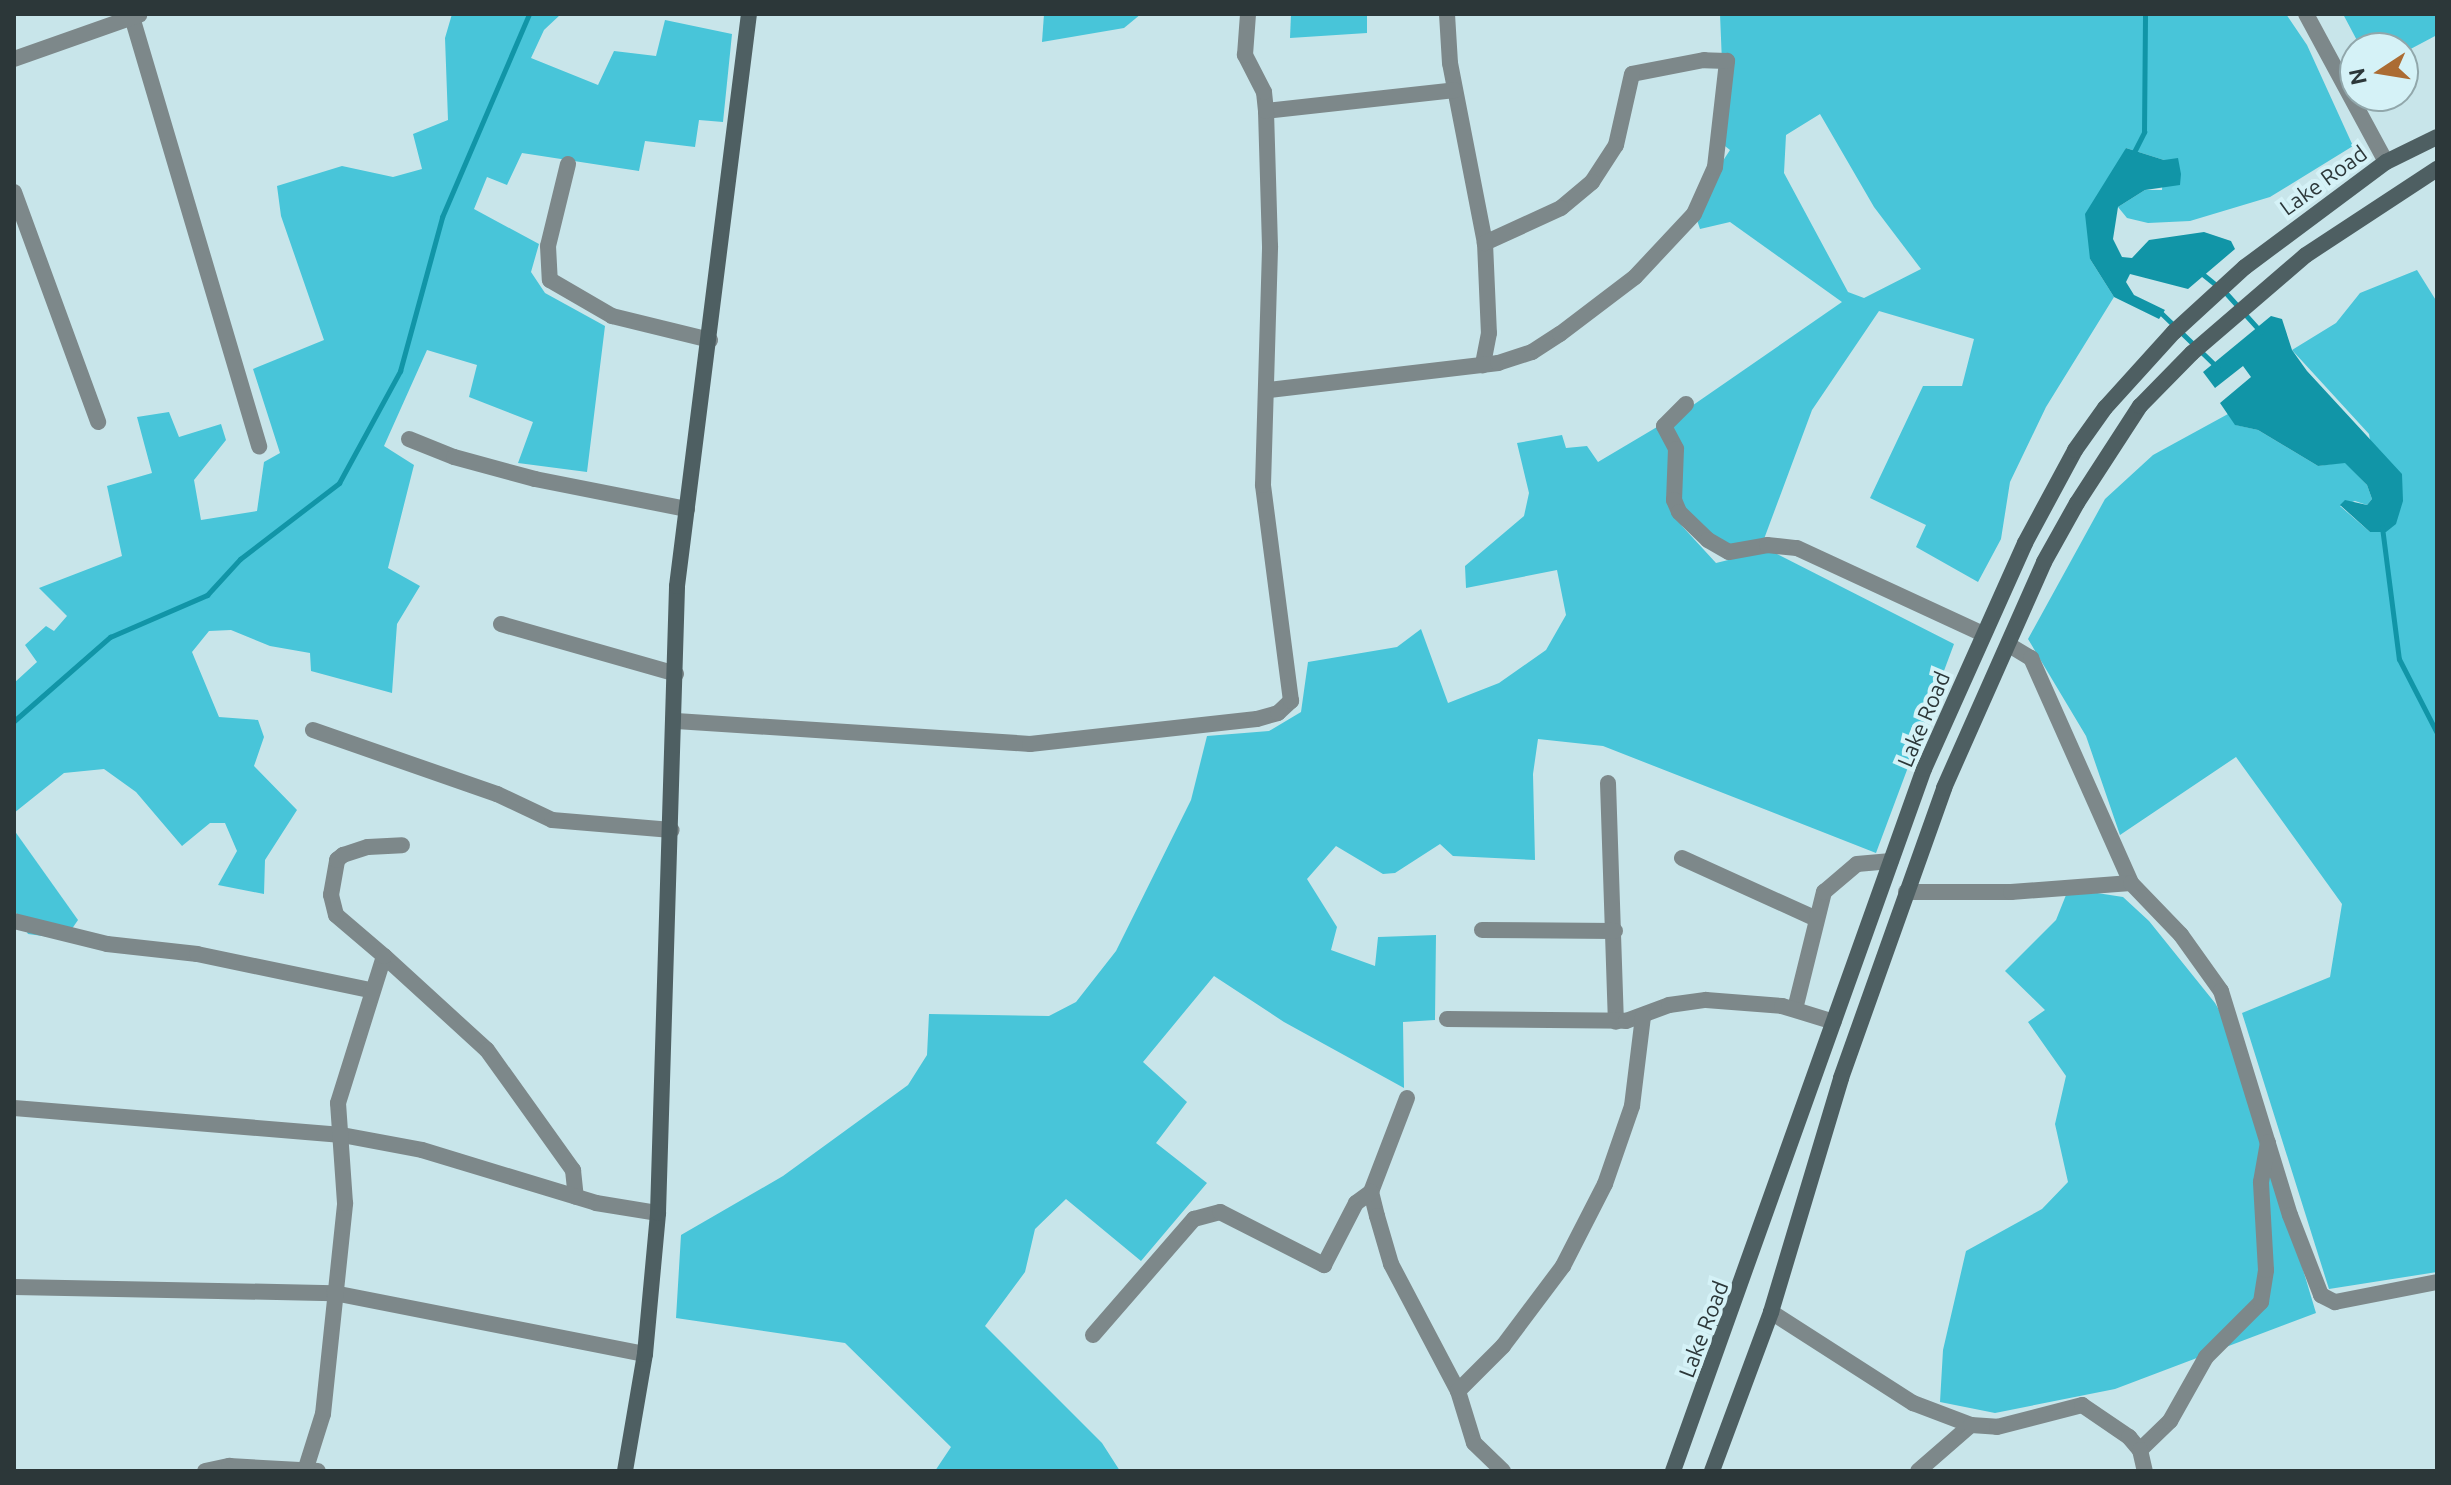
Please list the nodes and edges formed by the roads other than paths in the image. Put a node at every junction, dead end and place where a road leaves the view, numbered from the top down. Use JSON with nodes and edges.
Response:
{"nodes":[{"id":1,"x":749,"y":14,"type":"edge"},
{"id":2,"x":1248,"y":14,"type":"edge"},
{"id":3,"x":1447,"y":14,"type":"edge"},
{"id":4,"x":2306,"y":14,"type":"edge"},
{"id":5,"x":136,"y":16,"type":"edge"},
{"id":6,"x":14,"y":59,"type":"edge"},
{"id":7,"x":1455,"y":90,"type":"junction"},
{"id":8,"x":1266,"y":111,"type":"junction"},
{"id":9,"x":2437,"y":137,"type":"edge"},
{"id":10,"x":2386,"y":162,"type":"junction"},
{"id":11,"x":568,"y":164,"type":"dead end"},
{"id":12,"x":2437,"y":169,"type":"edge"},
{"id":13,"x":14,"y":192,"type":"edge"},
{"id":14,"x":1485,"y":243,"type":"junction"},
{"id":15,"x":710,"y":340,"type":"junction"},
{"id":16,"x":1483,"y":365,"type":"junction"},
{"id":17,"x":1269,"y":390,"type":"junction"},
{"id":18,"x":1686,"y":404,"type":"dead end"},
{"id":19,"x":98,"y":422,"type":"dead end"},
{"id":20,"x":409,"y":439,"type":"dead end"},
{"id":21,"x":259,"y":447,"type":"dead end"},
{"id":22,"x":687,"y":509,"type":"junction"},
{"id":23,"x":501,"y":624,"type":"dead end"},
{"id":24,"x":1983,"y":634,"type":"junction"},
{"id":25,"x":2009,"y":645,"type":"junction"},
{"id":26,"x":676,"y":674,"type":"junction"},
{"id":27,"x":676,"y":721,"type":"junction"},
{"id":28,"x":313,"y":730,"type":"dead end"},
{"id":29,"x":1608,"y":783,"type":"dead end"},
{"id":30,"x":672,"y":830,"type":"junction"},
{"id":31,"x":402,"y":845,"type":"dead end"},
{"id":32,"x":1682,"y":858,"type":"dead end"},
{"id":33,"x":1891,"y":861,"type":"junction"},
{"id":34,"x":2131,"y":883,"type":"junction"},
{"id":35,"x":1906,"y":892,"type":"junction"},
{"id":36,"x":1814,"y":918,"type":"junction"},
{"id":37,"x":14,"y":921,"type":"edge"},
{"id":38,"x":1482,"y":930,"type":"dead end"},
{"id":39,"x":1615,"y":931,"type":"junction"},
{"id":40,"x":384,"y":956,"type":"junction"},
{"id":41,"x":370,"y":990,"type":"junction"},
{"id":42,"x":1795,"y":1009,"type":"junction"},
{"id":43,"x":1643,"y":1016,"type":"junction"},
{"id":44,"x":1447,"y":1019,"type":"dead end"},
{"id":45,"x":1616,"y":1022,"type":"junction"},
{"id":46,"x":1834,"y":1022,"type":"junction"},
{"id":47,"x":1407,"y":1098,"type":"dead end"},
{"id":48,"x":14,"y":1108,"type":"edge"},
{"id":49,"x":342,"y":1135,"type":"junction"},
{"id":50,"x":2269,"y":1140,"type":"junction"},
{"id":51,"x":1371,"y":1192,"type":"junction"},
{"id":52,"x":576,"y":1197,"type":"junction"},
{"id":53,"x":658,"y":1213,"type":"junction"},
{"id":54,"x":2437,"y":1282,"type":"edge"},
{"id":55,"x":14,"y":1287,"type":"edge"},
{"id":56,"x":334,"y":1293,"type":"junction"},
{"id":57,"x":1771,"y":1312,"type":"junction"},
{"id":58,"x":1093,"y":1335,"type":"dead end"},
{"id":59,"x":645,"y":1354,"type":"junction"},
{"id":60,"x":1458,"y":1391,"type":"junction"},
{"id":61,"x":1971,"y":1425,"type":"junction"},
{"id":62,"x":2140,"y":1450,"type":"junction"},
{"id":63,"x":305,"y":1470,"type":"edge"},
{"id":64,"x":205,"y":1471,"type":"edge"},
{"id":65,"x":318,"y":1471,"type":"edge"},
{"id":66,"x":625,"y":1471,"type":"edge"},
{"id":67,"x":1503,"y":1471,"type":"edge"},
{"id":68,"x":1673,"y":1471,"type":"edge"},
{"id":69,"x":1712,"y":1471,"type":"edge"},
{"id":70,"x":1918,"y":1471,"type":"edge"},
{"id":71,"x":2145,"y":1471,"type":"edge"}],
"edges":[{"from":1,"to":15,"type":"main road"},
{"from":2,"to":8,"type":"street"},
{"from":3,"to":7,"type":"street"},
{"from":4,"to":10,"type":"street"},
{"from":5,"to":6,"type":"street"},
{"from":5,"to":21,"type":"street"},
{"from":7,"to":8,"type":"street"},
{"from":7,"to":14,"type":"street"},
{"from":8,"to":17,"type":"street"},
{"from":9,"to":10,"type":"main road","name":"Lake Road"},
{"from":10,"to":24,"type":"main road","name":"Lake Road"},
{"from":11,"to":15,"type":"street"},
{"from":12,"to":25,"type":"main road"},
{"from":13,"to":19,"type":"street"},
{"from":14,"to":16,"type":"street"},
{"from":14,"to":16,"type":"street"},
{"from":15,"to":22,"type":"main road"},
{"from":16,"to":17,"type":"street"},
{"from":17,"to":27,"type":"street"},
{"from":18,"to":24,"type":"street"},
{"from":20,"to":22,"type":"street"},
{"from":22,"to":26,"type":"main road"},
{"from":23,"to":26,"type":"street"},
{"from":24,"to":33,"type":"main road","name":"Lake Road"},
{"from":25,"to":34,"type":"street"},
{"from":25,"to":35,"type":"main road"},
{"from":26,"to":27,"type":"main road"},
{"from":27,"to":30,"type":"main road"},
{"from":28,"to":30,"type":"street"},
{"from":29,"to":39,"type":"street"},
{"from":30,"to":53,"type":"main road"},
{"from":31,"to":40,"type":"street"},
{"from":32,"to":36,"type":"street"},
{"from":33,"to":36,"type":"street"},
{"from":33,"to":46,"type":"main road","name":"Lake Road"},
{"from":34,"to":35,"type":"street"},
{"from":34,"to":50,"type":"street"},
{"from":35,"to":57,"type":"main road"},
{"from":36,"to":42,"type":"street"},
{"from":37,"to":41,"type":"street"},
{"from":38,"to":39,"type":"street"},
{"from":39,"to":45,"type":"street"},
{"from":40,"to":41,"type":"street"},
{"from":40,"to":52,"type":"street"},
{"from":41,"to":49,"type":"street"},
{"from":42,"to":43,"type":"street"},
{"from":42,"to":46,"type":"street"},
{"from":43,"to":45,"type":"street"},
{"from":43,"to":60,"type":"street"},
{"from":44,"to":45,"type":"street"},
{"from":46,"to":68,"type":"main road","name":"Lake Road"},
{"from":47,"to":51,"type":"street"},
{"from":48,"to":49,"type":"street"},
{"from":49,"to":52,"type":"street"},
{"from":49,"to":56,"type":"street"},
{"from":50,"to":54,"type":"street"},
{"from":50,"to":62,"type":"street"},
{"from":51,"to":58,"type":"street"},
{"from":51,"to":60,"type":"street"},
{"from":52,"to":53,"type":"street"},
{"from":53,"to":59,"type":"main road"},
{"from":55,"to":56,"type":"street"},
{"from":56,"to":59,"type":"street"},
{"from":56,"to":63,"type":"street"},
{"from":57,"to":61,"type":"street"},
{"from":57,"to":69,"type":"main road"},
{"from":59,"to":66,"type":"main road"},
{"from":60,"to":67,"type":"street"},
{"from":61,"to":62,"type":"street"},
{"from":61,"to":70,"type":"street"},
{"from":62,"to":71,"type":"street"},
{"from":63,"to":64,"type":"street"},
{"from":63,"to":65,"type":"street"}]}
